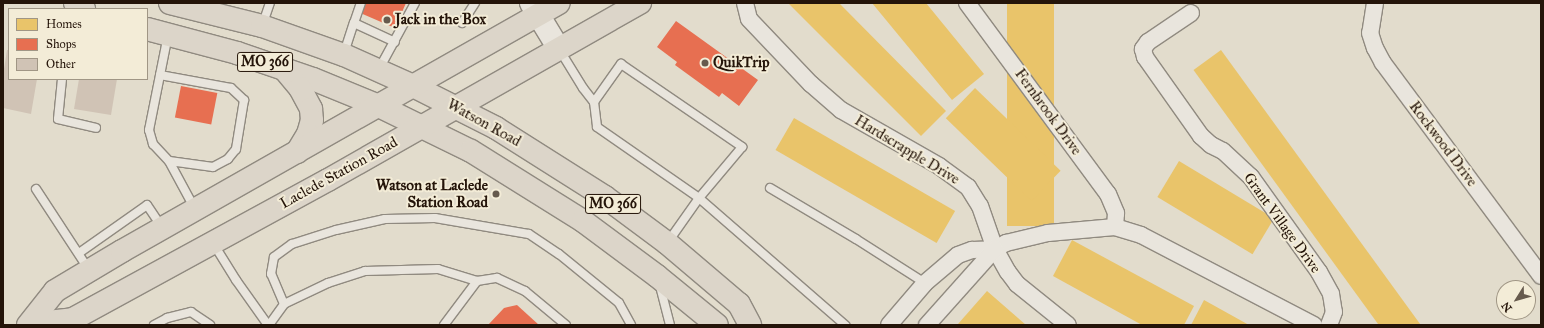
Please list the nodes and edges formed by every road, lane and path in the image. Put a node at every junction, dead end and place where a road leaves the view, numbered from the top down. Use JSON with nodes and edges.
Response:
{"nodes":[{"id":1,"x":170,"y":3,"type":"edge"},
{"id":2,"x":270,"y":3,"type":"edge"},
{"id":3,"x":361,"y":3,"type":"edge"},
{"id":4,"x":415,"y":3,"type":"edge"},
{"id":5,"x":476,"y":3,"type":"edge"},
{"id":6,"x":559,"y":3,"type":"edge"},
{"id":7,"x":640,"y":3,"type":"edge"},
{"id":8,"x":746,"y":3,"type":"edge"},
{"id":9,"x":967,"y":3,"type":"edge"},
{"id":10,"x":1375,"y":3,"type":"edge"},
{"id":11,"x":535,"y":9,"type":"edge"},
{"id":12,"x":1191,"y":12,"type":"dead end"},
{"id":13,"x":354,"y":22,"type":"junction"},
{"id":14,"x":462,"y":23,"type":"dead end"},
{"id":15,"x":262,"y":26,"type":"junction"},
{"id":16,"x":148,"y":29,"type":"edge"},
{"id":17,"x":168,"y":34,"type":"junction"},
{"id":18,"x":395,"y":42,"type":"junction"},
{"id":19,"x":558,"y":49,"type":"junction"},
{"id":20,"x":344,"y":55,"type":"junction"},
{"id":21,"x":284,"y":69,"type":"junction"},
{"id":22,"x":379,"y":70,"type":"junction"},
{"id":23,"x":160,"y":75,"type":"junction"},
{"id":24,"x":62,"y":80,"type":"edge"},
{"id":25,"x":413,"y":86,"type":"junction"},
{"id":26,"x":594,"y":102,"type":"junction"},
{"id":27,"x":379,"y":106,"type":"junction"},
{"id":28,"x":456,"y":107,"type":"junction"},
{"id":29,"x":422,"y":126,"type":"junction"},
{"id":30,"x":96,"y":128,"type":"dead end"},
{"id":31,"x":297,"y":152,"type":"junction"},
{"id":32,"x":169,"y":161,"type":"junction"},
{"id":33,"x":770,"y":188,"type":"dead end"},
{"id":34,"x":36,"y":189,"type":"dead end"},
{"id":35,"x":699,"y":198,"type":"junction"},
{"id":36,"x":195,"y":209,"type":"junction"},
{"id":37,"x":1115,"y":227,"type":"junction"},
{"id":38,"x":213,"y":242,"type":"junction"},
{"id":39,"x":667,"y":244,"type":"junction"},
{"id":40,"x":995,"y":248,"type":"junction"},
{"id":41,"x":84,"y":262,"type":"junction"},
{"id":42,"x":657,"y":276,"type":"junction"},
{"id":43,"x":1541,"y":276,"type":"edge"},
{"id":44,"x":477,"y":281,"type":"junction"},
{"id":45,"x":925,"y":283,"type":"junction"},
{"id":46,"x":284,"y":304,"type":"junction"},
{"id":47,"x":29,"y":324,"type":"edge"},
{"id":48,"x":154,"y":325,"type":"edge"},
{"id":49,"x":210,"y":325,"type":"edge"},
{"id":50,"x":268,"y":325,"type":"edge"},
{"id":51,"x":444,"y":325,"type":"edge"},
{"id":52,"x":566,"y":325,"type":"edge"},
{"id":53,"x":631,"y":325,"type":"edge"},
{"id":54,"x":670,"y":325,"type":"edge"},
{"id":55,"x":717,"y":325,"type":"edge"},
{"id":56,"x":750,"y":325,"type":"edge"},
{"id":57,"x":845,"y":325,"type":"edge"},
{"id":58,"x":889,"y":325,"type":"edge"},
{"id":59,"x":927,"y":325,"type":"edge"},
{"id":60,"x":1068,"y":325,"type":"edge"},
{"id":61,"x":1314,"y":325,"type":"edge"},
{"id":62,"x":1329,"y":325,"type":"edge"}],
"edges":[{"from":1,"to":15,"type":"main road","name":"Watson Road","number":"MO 366"},
{"from":2,"to":15,"type":"lane"},
{"from":3,"to":13,"type":"lane"},
{"from":4,"to":18,"type":"lane"},
{"from":5,"to":14,"type":"lane"},
{"from":6,"to":11,"type":"main road","name":"Laclede Station Road"},
{"from":7,"to":19,"type":"main road","name":"Laclede Station Road"},
{"from":8,"to":40,"type":"street","name":"Hardscrapple Drive"},
{"from":9,"to":37,"type":"street","name":"Fernbrook Drive"},
{"from":10,"to":43,"type":"street","name":"Rockwood Drive"},
{"from":11,"to":19,"type":"street"},
{"from":11,"to":25,"type":"main road","name":"Laclede Station Road"},
{"from":12,"to":62,"type":"street","name":"Grant Village Drive"},
{"from":13,"to":18,"type":"lane"},
{"from":13,"to":20,"type":"lane"},
{"from":15,"to":20,"type":"main road","name":"Watson Road","number":"MO 366"},
{"from":16,"to":17,"type":"main road","name":"Watson Road","number":"MO 366"},
{"from":17,"to":21,"type":"main road","name":"Watson Road","number":"MO 366"},
{"from":17,"to":23,"type":"lane"},
{"from":18,"to":22,"type":"lane"},
{"from":19,"to":26,"type":"lane"},
{"from":19,"to":28,"type":"main road","name":"Laclede Station Road"},
{"from":20,"to":22,"type":"main road","name":"Watson Road","number":"MO 366"},
{"from":21,"to":27,"type":"main road","name":"Watson Road","number":"MO 366"},
{"from":21,"to":31,"type":"main road"},
{"from":22,"to":25,"type":"main road","name":"Watson Road","number":"MO 366"},
{"from":23,"to":32,"type":"lane"},
{"from":23,"to":32,"type":"lane"},
{"from":24,"to":30,"type":"lane"},
{"from":25,"to":27,"type":"main road","name":"Laclede Station Road"},
{"from":25,"to":28,"type":"main road","name":"Watson Road","number":"MO 366"},
{"from":26,"to":35,"type":"lane"},
{"from":26,"to":35,"type":"lane"},
{"from":27,"to":29,"type":"main road","name":"Watson Road","number":"MO 366"},
{"from":27,"to":31,"type":"main road","name":"Laclede Station Road"},
{"from":28,"to":29,"type":"main road","name":"Laclede Station Road"},
{"from":28,"to":39,"type":"main road","name":"Watson Road","number":"MO 366"},
{"from":29,"to":38,"type":"main road","name":"Laclede Station Road"},
{"from":29,"to":42,"type":"main road","name":"Watson Road","number":"MO 366"},
{"from":31,"to":36,"type":"main road","name":"Laclede Station Road"},
{"from":32,"to":36,"type":"lane"},
{"from":33,"to":45,"type":"lane"},
{"from":34,"to":41,"type":"lane"},
{"from":35,"to":39,"type":"lane"},
{"from":35,"to":57,"type":"lane"},
{"from":36,"to":41,"type":"main road","name":"Laclede Station Road"},
{"from":37,"to":40,"type":"street"},
{"from":37,"to":61,"type":"street"},
{"from":38,"to":47,"type":"main road","name":"Laclede Station Road"},
{"from":38,"to":50,"type":"lane"},
{"from":39,"to":56,"type":"main road","name":"Watson Road","number":"MO 366"},
{"from":40,"to":45,"type":"street"},
{"from":40,"to":59,"type":"street"},
{"from":40,"to":60,"type":"street","name":"Hardscrapple Drive"},
{"from":41,"to":47,"type":"main road","name":"Laclede Station Road"},
{"from":42,"to":54,"type":"lane"},
{"from":42,"to":55,"type":"main road","name":"Watson Road","number":"MO 366"},
{"from":44,"to":46,"type":"lane"},
{"from":44,"to":51,"type":"lane"},
{"from":44,"to":52,"type":"lane"},
{"from":45,"to":58,"type":"street"},
{"from":46,"to":50,"type":"lane"},
{"from":46,"to":53,"type":"lane"},
{"from":48,"to":49,"type":"lane"}]}
